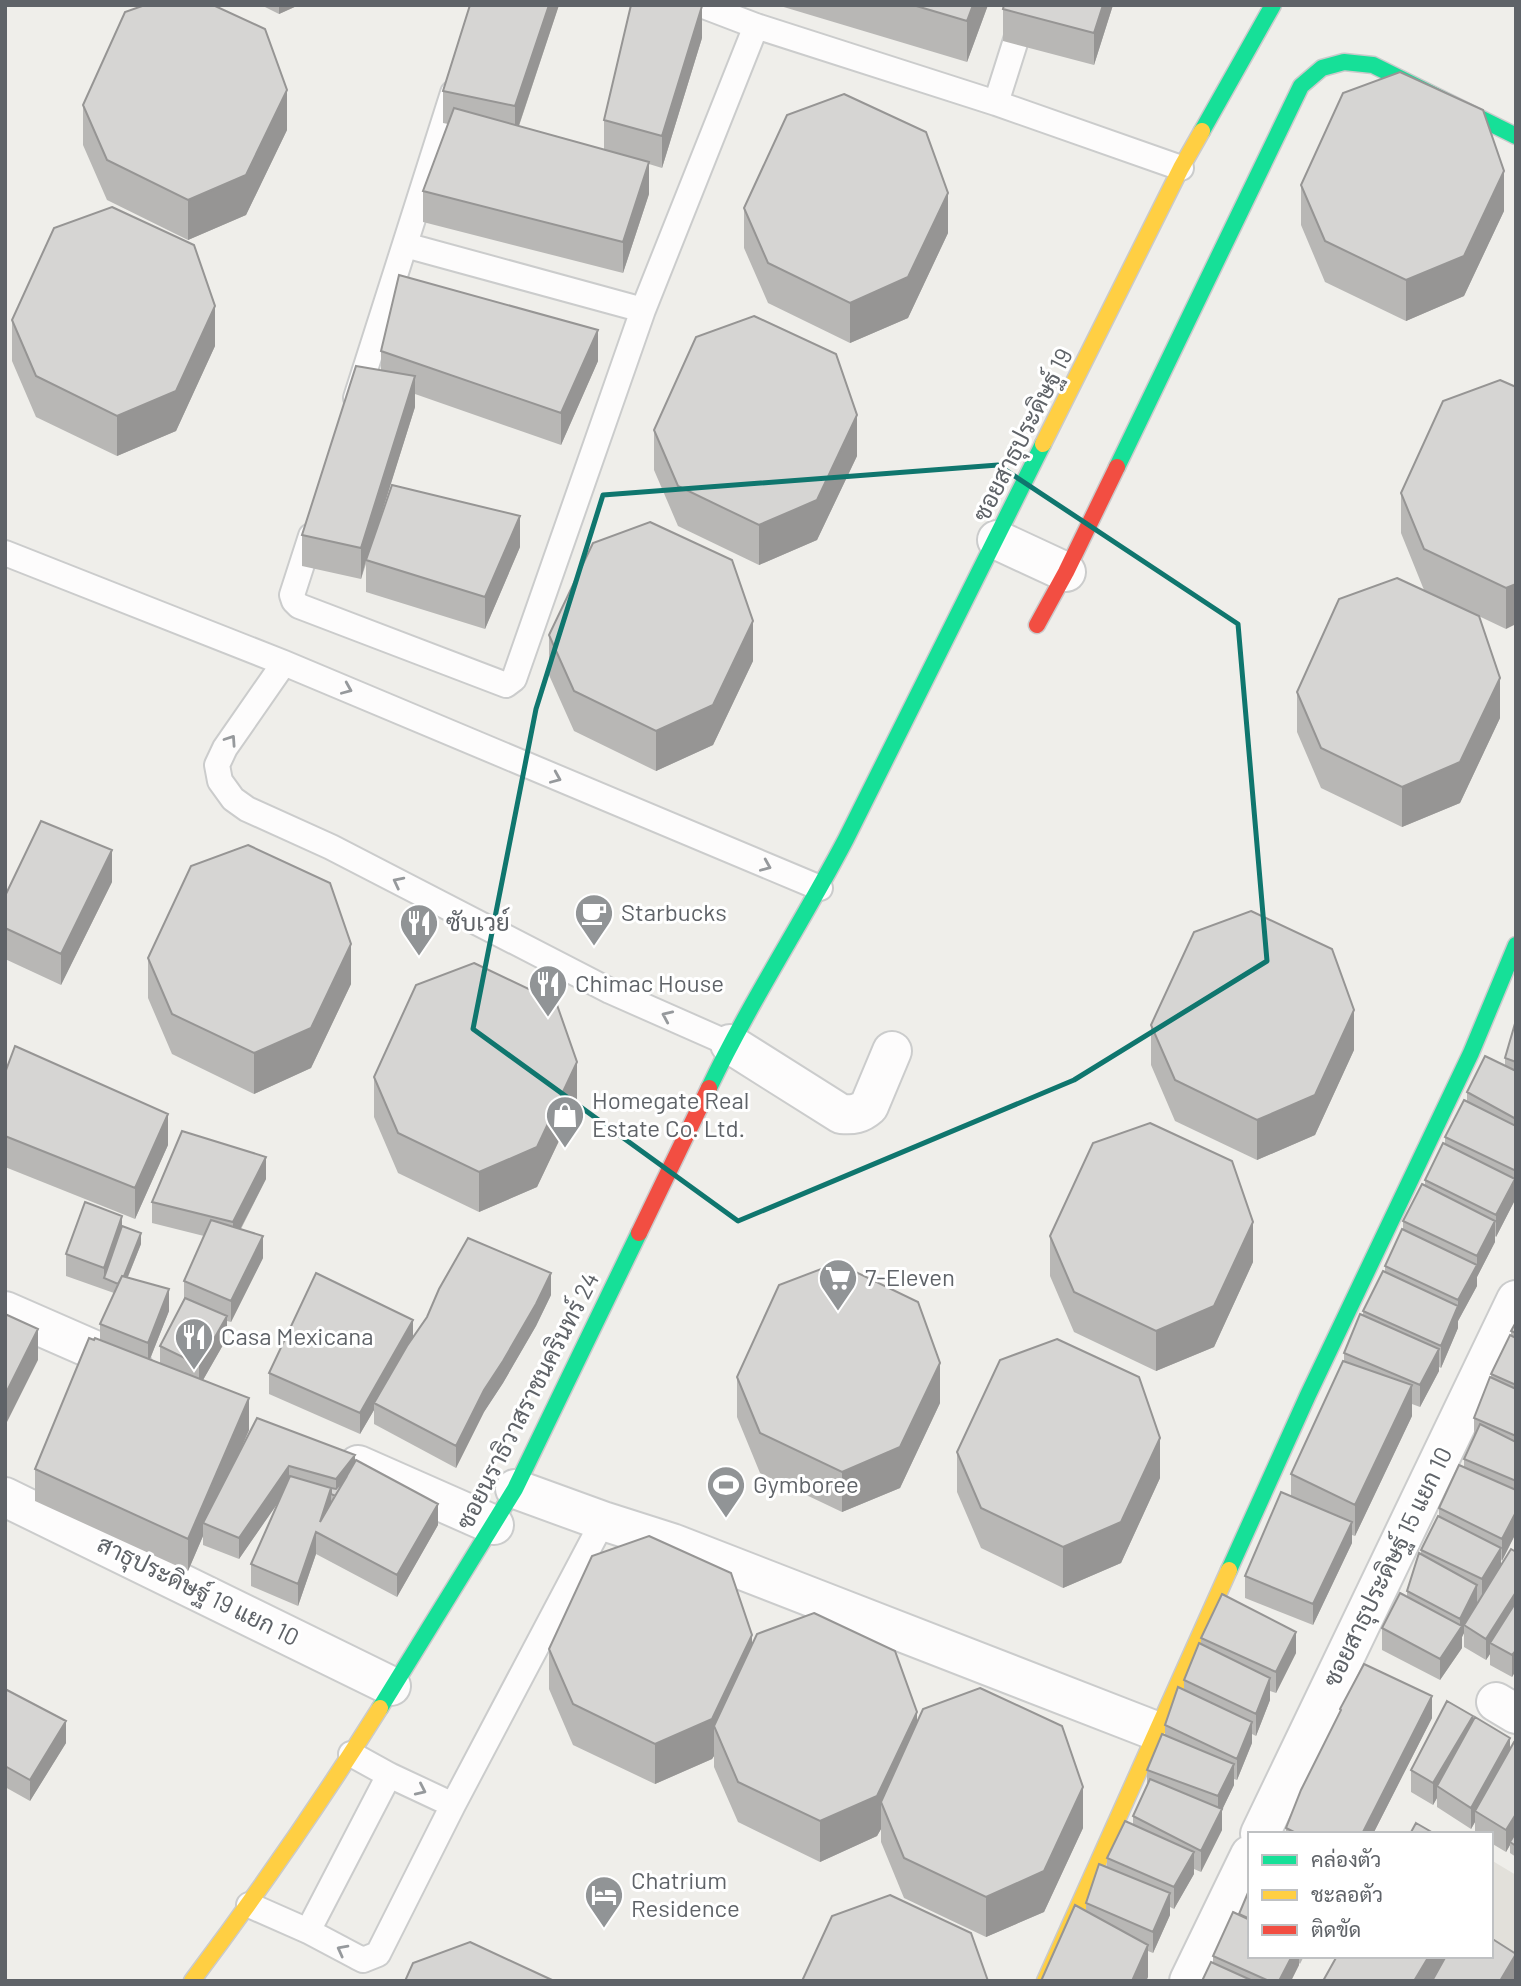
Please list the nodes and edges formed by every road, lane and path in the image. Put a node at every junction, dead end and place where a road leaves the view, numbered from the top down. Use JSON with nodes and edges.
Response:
{"nodes":[{"id":1,"x":701,"y":5,"type":"edge"},
{"id":2,"x":1027,"y":5,"type":"edge"},
{"id":3,"x":1273,"y":5,"type":"edge"},
{"id":4,"x":756,"y":26,"type":"junction"},
{"id":5,"x":460,"y":71,"type":"edge"},
{"id":6,"x":996,"y":103,"type":"junction"},
{"id":7,"x":1516,"y":136,"type":"edge"},
{"id":8,"x":1181,"y":169,"type":"junction"},
{"id":9,"x":405,"y":245,"type":"junction"},
{"id":10,"x":643,"y":310,"type":"junction"},
{"id":11,"x":348,"y":424,"type":"edge"},
{"id":12,"x":318,"y":514,"type":"edge"},
{"id":13,"x":997,"y":540,"type":"junction"},
{"id":14,"x":5,"y":553,"type":"edge"},
{"id":15,"x":1066,"y":572,"type":"junction"},
{"id":16,"x":1037,"y":625,"type":"dead end"},
{"id":17,"x":284,"y":663,"type":"junction"},
{"id":18,"x":820,"y":888,"type":"junction"},
{"id":19,"x":1516,"y":945,"type":"edge"},
{"id":20,"x":730,"y":1044,"type":"junction"},
{"id":21,"x":892,"y":1051,"type":"dead end"},
{"id":22,"x":1516,"y":1300,"type":"edge"},
{"id":23,"x":5,"y":1311,"type":"edge"},
{"id":24,"x":170,"y":1383,"type":"edge"},
{"id":25,"x":322,"y":1449,"type":"edge"},
{"id":26,"x":515,"y":1489,"type":"junction"},
{"id":27,"x":5,"y":1497,"type":"edge"},
{"id":28,"x":603,"y":1521,"type":"junction"},
{"id":29,"x":494,"y":1525,"type":"junction"},
{"id":30,"x":391,"y":1686,"type":"junction"},
{"id":31,"x":1156,"y":1731,"type":"junction"},
{"id":32,"x":351,"y":1754,"type":"junction"},
{"id":33,"x":389,"y":1775,"type":"junction"},
{"id":34,"x":453,"y":1805,"type":"junction"},
{"id":35,"x":1261,"y":1832,"type":"edge"},
{"id":36,"x":1248,"y":1859,"type":"edge"},
{"id":37,"x":249,"y":1905,"type":"junction"},
{"id":38,"x":308,"y":1931,"type":"junction"},
{"id":39,"x":192,"y":1981,"type":"edge"},
{"id":40,"x":1045,"y":1981,"type":"edge"},
{"id":41,"x":1189,"y":1981,"type":"edge"}],
"edges":[{"from":1,"to":4,"type":"lane"},
{"from":2,"to":6,"type":"lane"},
{"from":3,"to":8,"type":"street","name":"ซอยสาธุประดิษฐ์ 19"},
{"from":4,"to":6,"type":"lane"},
{"from":4,"to":10,"type":"lane"},
{"from":5,"to":9,"type":"lane"},
{"from":6,"to":8,"type":"lane"},
{"from":7,"to":15,"type":"street"},
{"from":8,"to":13,"type":"street","name":"ซอยสาธุประดิษฐ์ 19"},
{"from":9,"to":10,"type":"lane"},
{"from":9,"to":11,"type":"lane"},
{"from":10,"to":12,"type":"lane"},
{"from":13,"to":15,"type":"street"},
{"from":13,"to":18,"type":"street","name":"ซอยสาธุประดิษฐ์ 19"},
{"from":14,"to":17,"type":"lane"},
{"from":15,"to":16,"type":"street"},
{"from":17,"to":18,"type":"lane","one_way":true},
{"from":20,"to":17,"type":"lane","one_way":true},
{"from":18,"to":20,"type":"street","name":"ซอยนราธิวาสราชนครินทร์ 24"},
{"from":19,"to":31,"type":"street"},
{"from":20,"to":21,"type":"street"},
{"from":20,"to":26,"type":"street","name":"ซอยนราธิวาสราชนครินทร์ 24"},
{"from":22,"to":35,"type":"street","name":"ซอยสาธุประดิษฐ์ 15 แยก 10"},
{"from":23,"to":24,"type":"street"},
{"from":25,"to":29,"type":"street"},
{"from":26,"to":28,"type":"street"},
{"from":26,"to":29,"type":"street","name":"ซอยนราธิวาสราชนครินทร์ 24"},
{"from":27,"to":30,"type":"street","name":"สาธุประดิษฐ์ 19 แยก 10"},
{"from":28,"to":31,"type":"street"},
{"from":28,"to":34,"type":"lane"},
{"from":29,"to":30,"type":"street","name":"ซอยนราธิวาสราชนครินทร์ 24"},
{"from":30,"to":32,"type":"street","name":"ซอยนราธิวาสราชนครินทร์ 24"},
{"from":31,"to":40,"type":"street"},
{"from":32,"to":33,"type":"lane"},
{"from":32,"to":37,"type":"street","name":"ซอยนราธิวาสราชนครินทร์ 24"},
{"from":33,"to":34,"type":"lane","one_way":true},
{"from":33,"to":38,"type":"lane"},
{"from":34,"to":38,"type":"lane","one_way":true},
{"from":36,"to":41,"type":"street"},
{"from":37,"to":38,"type":"lane"},
{"from":37,"to":39,"type":"street","name":"ซอยนราธิวาสราชนครินทร์ 24"}]}
